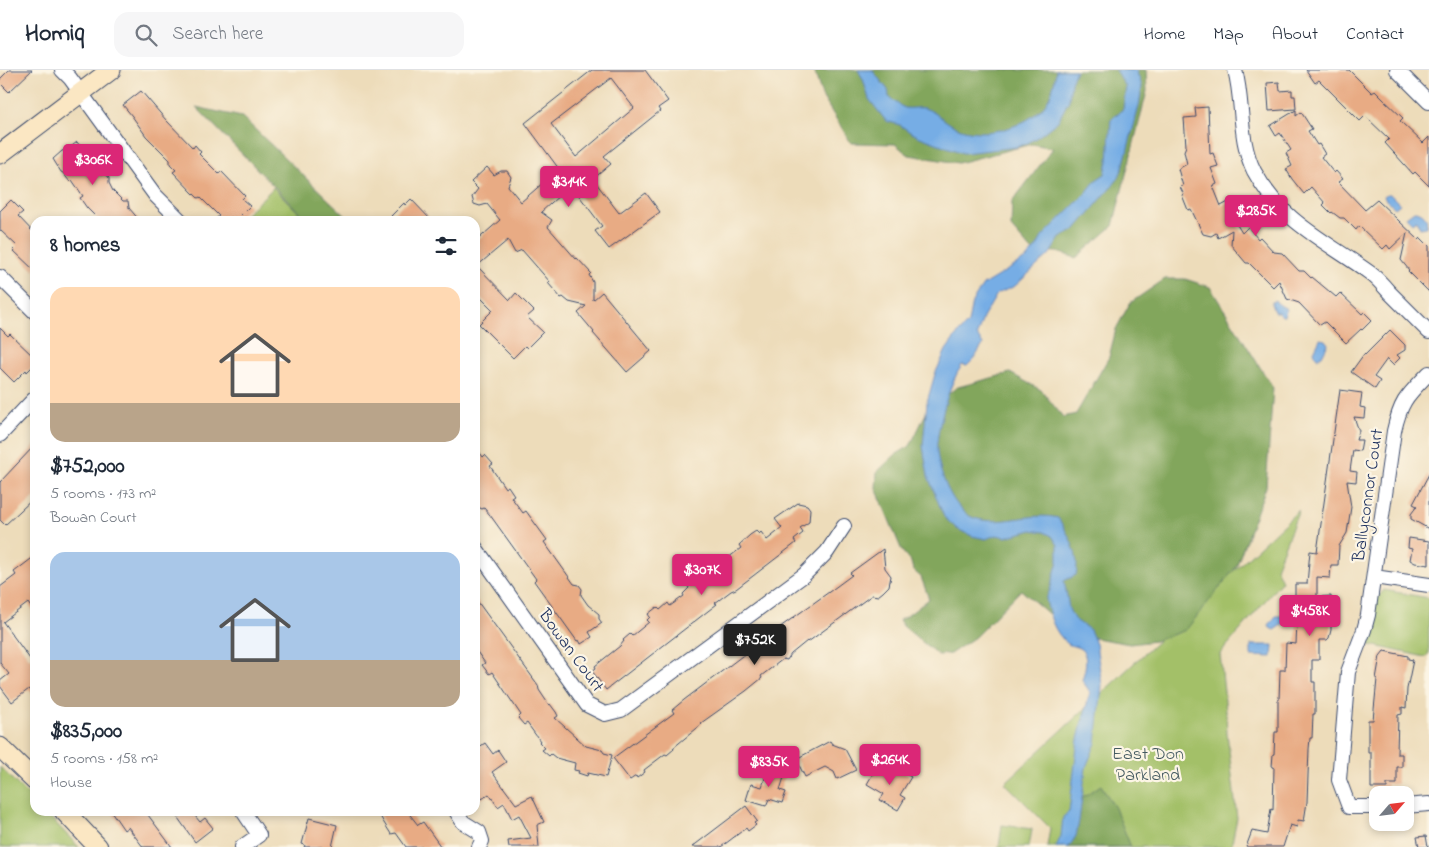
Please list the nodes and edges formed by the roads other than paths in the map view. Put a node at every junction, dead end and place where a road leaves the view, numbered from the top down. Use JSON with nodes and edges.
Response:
{"nodes":[{"id":1,"x":62,"y":70,"type":"edge"},
{"id":2,"x":110,"y":70,"type":"edge"},
{"id":3,"x":1235,"y":70,"type":"edge"},
{"id":4,"x":1398,"y":70,"type":"edge"},
{"id":5,"x":80,"y":93,"type":"junction"},
{"id":6,"x":1429,"y":102,"type":"edge"},
{"id":7,"x":0,"y":154,"type":"edge"},
{"id":8,"x":176,"y":216,"type":"edge"},
{"id":9,"x":0,"y":277,"type":"edge"},
{"id":10,"x":30,"y":307,"type":"edge"},
{"id":11,"x":1429,"y":332,"type":"edge"},
{"id":12,"x":1429,"y":374,"type":"edge"},
{"id":13,"x":30,"y":403,"type":"edge"},
{"id":14,"x":0,"y":435,"type":"edge"},
{"id":15,"x":844,"y":526,"type":"dead end"},
{"id":16,"x":480,"y":554,"type":"edge"},
{"id":17,"x":1374,"y":577,"type":"junction"},
{"id":18,"x":1429,"y":585,"type":"edge"},
{"id":19,"x":0,"y":747,"type":"edge"},
{"id":20,"x":30,"y":776,"type":"edge"},
{"id":21,"x":1429,"y":804,"type":"edge"},
{"id":22,"x":1414,"y":805,"type":"edge"},
{"id":23,"x":1369,"y":807,"type":"edge"},
{"id":24,"x":69,"y":816,"type":"edge"},
{"id":25,"x":246,"y":816,"type":"edge"},
{"id":26,"x":459,"y":816,"type":"edge"},
{"id":27,"x":98,"y":847,"type":"edge"},
{"id":28,"x":242,"y":847,"type":"edge"},
{"id":29,"x":479,"y":847,"type":"edge"}],
"edges":[{"from":1,"to":5,"type":"street"},
{"from":2,"to":5,"type":"main road"},
{"from":3,"to":11,"type":"street"},
{"from":4,"to":6,"type":"street"},
{"from":5,"to":7,"type":"main road"},
{"from":5,"to":8,"type":"street"},
{"from":9,"to":10,"type":"street"},
{"from":12,"to":17,"type":"street","name":"Ballyconnor Court"},
{"from":13,"to":14,"type":"street"},
{"from":15,"to":16,"type":"street","name":"Bowan Court"},
{"from":17,"to":18,"type":"street"},
{"from":17,"to":23,"type":"street","name":"Ballyconnor Court"},
{"from":19,"to":20,"type":"main road"},
{"from":21,"to":22,"type":"street"},
{"from":24,"to":27,"type":"main road"},
{"from":25,"to":28,"type":"street"},
{"from":26,"to":29,"type":"street"}]}
